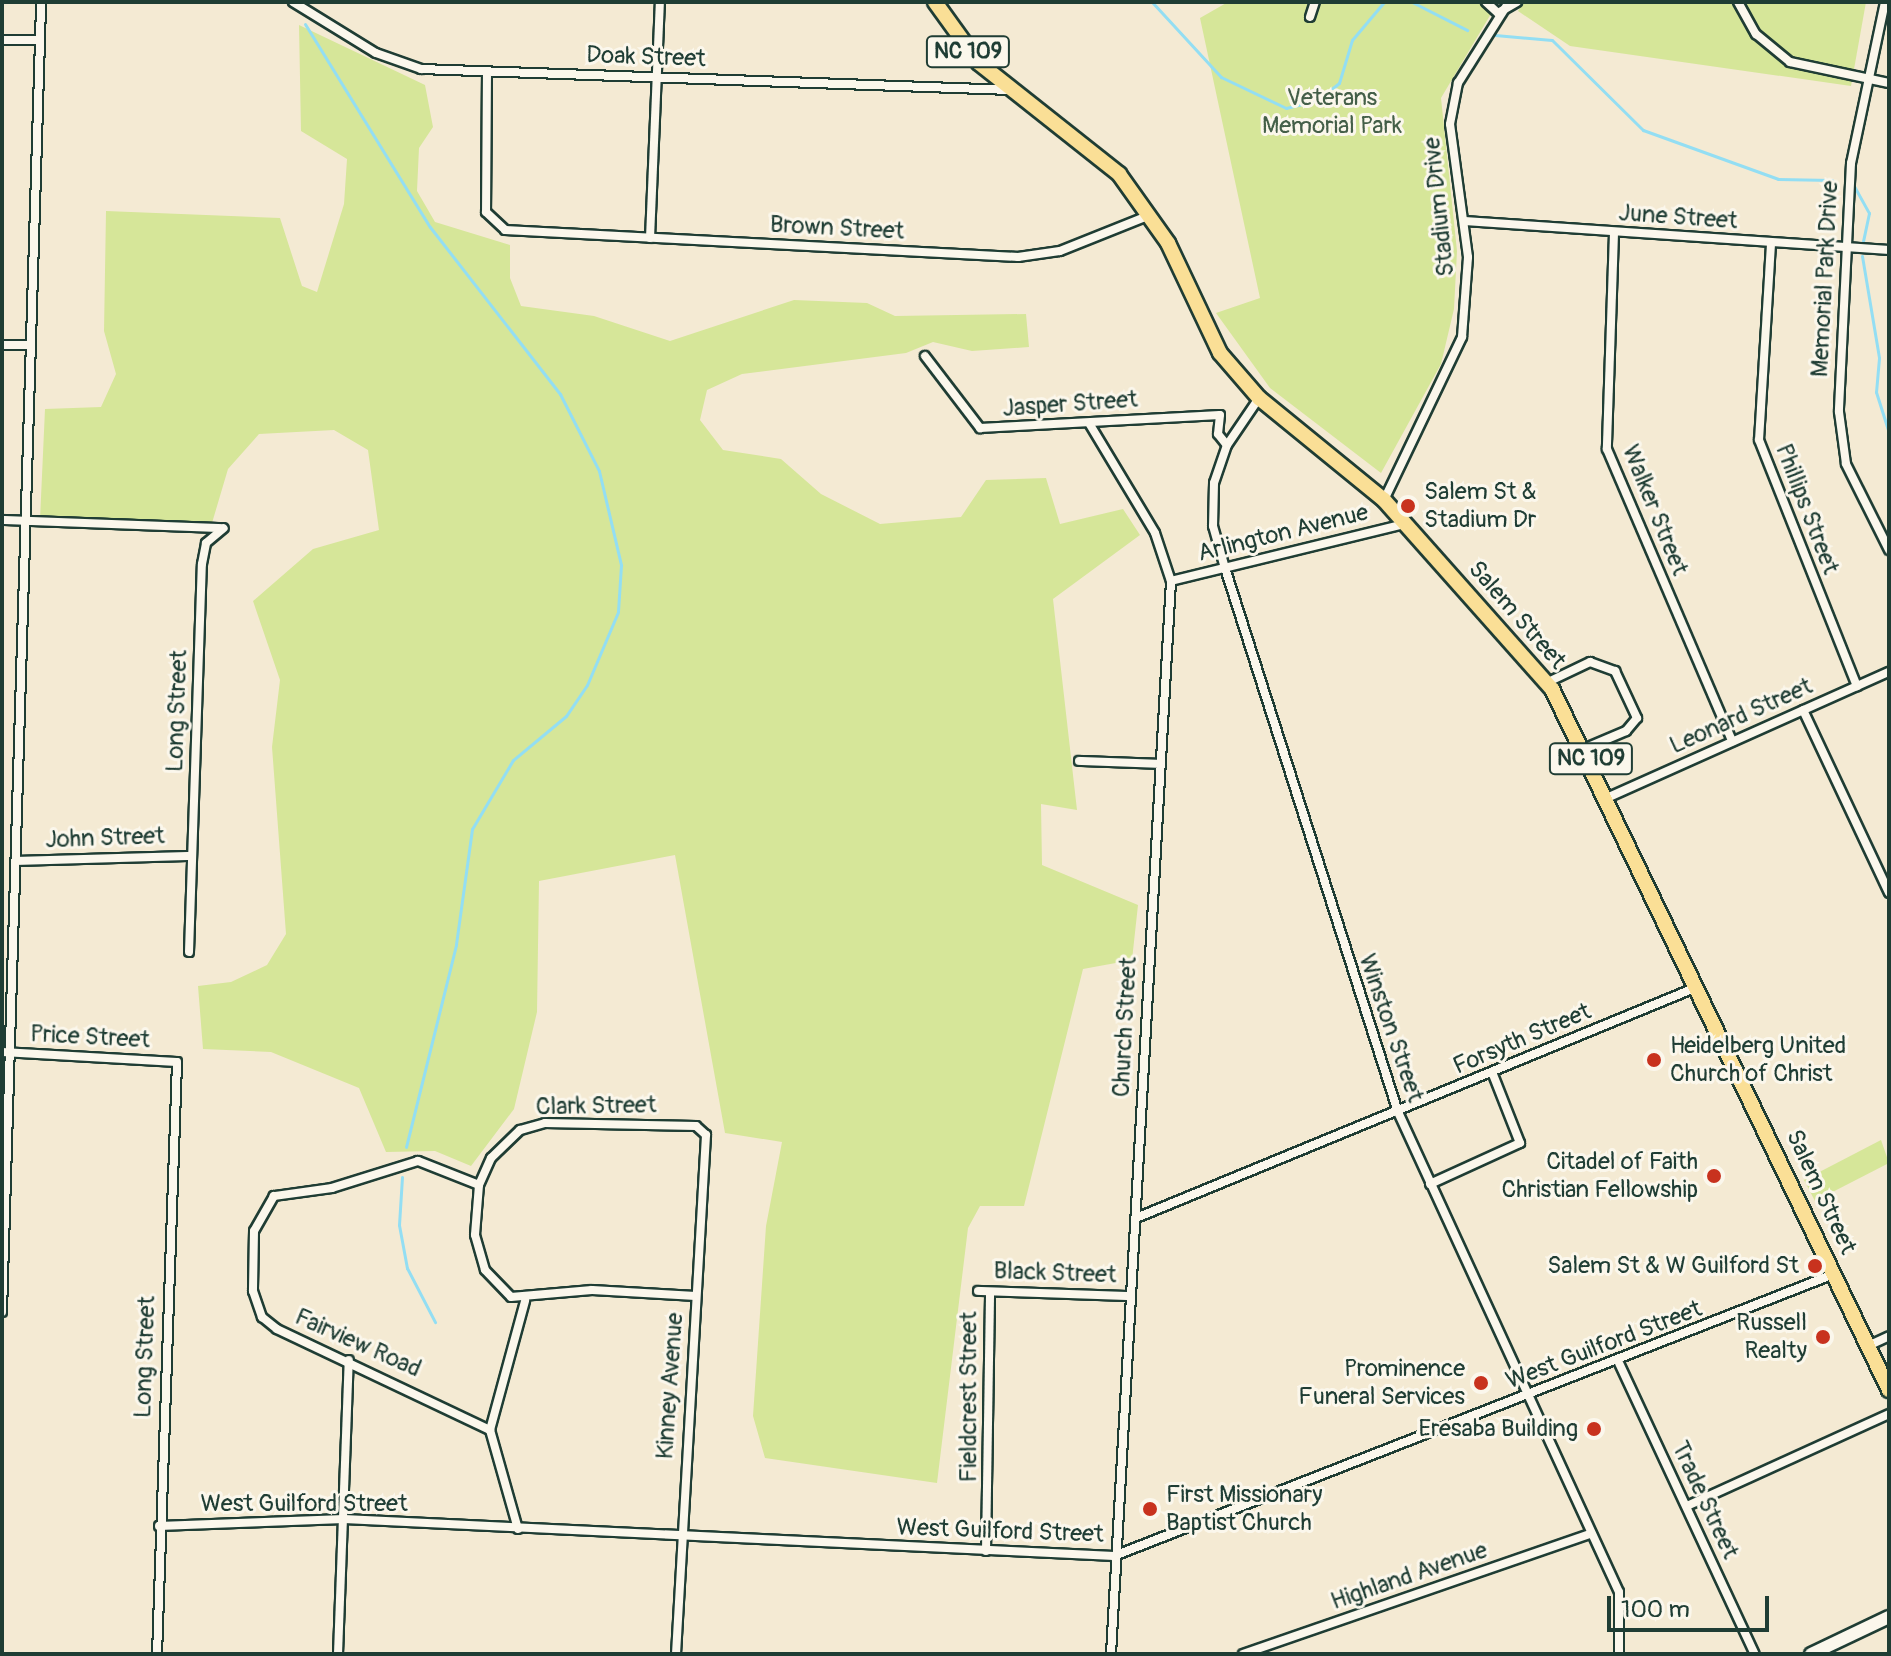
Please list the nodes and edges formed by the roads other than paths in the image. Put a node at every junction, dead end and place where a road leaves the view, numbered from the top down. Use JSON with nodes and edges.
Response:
{"nodes":[{"id":1,"x":41,"y":2,"type":"edge"},
{"id":2,"x":293,"y":2,"type":"edge"},
{"id":3,"x":660,"y":2,"type":"edge"},
{"id":4,"x":935,"y":2,"type":"edge"},
{"id":5,"x":1315,"y":2,"type":"edge"},
{"id":6,"x":1486,"y":2,"type":"edge"},
{"id":7,"x":1509,"y":2,"type":"edge"},
{"id":8,"x":1517,"y":2,"type":"edge"},
{"id":9,"x":1738,"y":2,"type":"edge"},
{"id":10,"x":1885,"y":2,"type":"edge"},
{"id":11,"x":1498,"y":13,"type":"junction"},
{"id":12,"x":1310,"y":17,"type":"dead end"},
{"id":13,"x":2,"y":40,"type":"edge"},
{"id":14,"x":40,"y":40,"type":"junction"},
{"id":15,"x":487,"y":71,"type":"junction"},
{"id":16,"x":658,"y":77,"type":"junction"},
{"id":17,"x":1866,"y":82,"type":"junction"},
{"id":18,"x":1889,"y":83,"type":"edge"},
{"id":19,"x":1016,"y":90,"type":"junction"},
{"id":20,"x":1151,"y":215,"type":"junction"},
{"id":21,"x":1465,"y":221,"type":"junction"},
{"id":22,"x":1614,"y":233,"type":"junction"},
{"id":23,"x":650,"y":238,"type":"junction"},
{"id":24,"x":1771,"y":244,"type":"junction"},
{"id":25,"x":1843,"y":246,"type":"junction"},
{"id":26,"x":1889,"y":250,"type":"edge"},
{"id":27,"x":2,"y":345,"type":"edge"},
{"id":28,"x":29,"y":345,"type":"junction"},
{"id":29,"x":925,"y":356,"type":"dead end"},
{"id":30,"x":1259,"y":398,"type":"junction"},
{"id":31,"x":1089,"y":423,"type":"junction"},
{"id":32,"x":1227,"y":445,"type":"junction"},
{"id":33,"x":1384,"y":500,"type":"junction"},
{"id":34,"x":2,"y":520,"type":"edge"},
{"id":35,"x":25,"y":521,"type":"junction"},
{"id":36,"x":1405,"y":524,"type":"junction"},
{"id":37,"x":1889,"y":550,"type":"edge"},
{"id":38,"x":1225,"y":568,"type":"junction"},
{"id":39,"x":1171,"y":581,"type":"junction"},
{"id":40,"x":1889,"y":672,"type":"edge"},
{"id":41,"x":1546,"y":683,"type":"junction"},
{"id":42,"x":1857,"y":686,"type":"junction"},
{"id":43,"x":1803,"y":710,"type":"junction"},
{"id":44,"x":1732,"y":741,"type":"junction"},
{"id":45,"x":1586,"y":748,"type":"junction"},
{"id":46,"x":1079,"y":761,"type":"dead end"},
{"id":47,"x":1159,"y":764,"type":"junction"},
{"id":48,"x":1609,"y":797,"type":"junction"},
{"id":49,"x":192,"y":856,"type":"junction"},
{"id":50,"x":19,"y":861,"type":"junction"},
{"id":51,"x":1889,"y":893,"type":"edge"},
{"id":52,"x":189,"y":952,"type":"dead end"},
{"id":53,"x":1700,"y":986,"type":"junction"},
{"id":54,"x":6,"y":1052,"type":"edge"},
{"id":55,"x":177,"y":1062,"type":"joint"},
{"id":56,"x":1492,"y":1072,"type":"junction"},
{"id":57,"x":1398,"y":1112,"type":"junction"},
{"id":58,"x":696,"y":1126,"type":"joint"},
{"id":59,"x":1430,"y":1184,"type":"junction"},
{"id":60,"x":479,"y":1185,"type":"junction"},
{"id":61,"x":1136,"y":1218,"type":"junction"},
{"id":62,"x":1835,"y":1274,"type":"junction"},
{"id":63,"x":978,"y":1291,"type":"dead end"},
{"id":64,"x":990,"y":1292,"type":"junction"},
{"id":65,"x":696,"y":1296,"type":"junction"},
{"id":66,"x":1130,"y":1296,"type":"junction"},
{"id":67,"x":525,"y":1301,"type":"junction"},
{"id":68,"x":2,"y":1312,"type":"edge"},
{"id":69,"x":1889,"y":1336,"type":"edge"},
{"id":70,"x":1868,"y":1346,"type":"junction"},
{"id":71,"x":349,"y":1360,"type":"junction"},
{"id":72,"x":1619,"y":1363,"type":"junction"},
{"id":73,"x":1889,"y":1390,"type":"edge"},
{"id":74,"x":1526,"y":1398,"type":"junction"},
{"id":75,"x":1889,"y":1414,"type":"edge"},
{"id":76,"x":490,"y":1430,"type":"junction"},
{"id":77,"x":1687,"y":1506,"type":"junction"},
{"id":78,"x":344,"y":1519,"type":"junction"},
{"id":79,"x":159,"y":1526,"type":"junction"},
{"id":80,"x":518,"y":1529,"type":"junction"},
{"id":81,"x":1589,"y":1534,"type":"junction"},
{"id":82,"x":679,"y":1538,"type":"junction"},
{"id":83,"x":986,"y":1551,"type":"junction"},
{"id":84,"x":1114,"y":1556,"type":"junction"},
{"id":85,"x":1889,"y":1617,"type":"edge"},
{"id":86,"x":157,"y":1654,"type":"edge"},
{"id":87,"x":338,"y":1654,"type":"edge"},
{"id":88,"x":676,"y":1654,"type":"edge"},
{"id":89,"x":1111,"y":1654,"type":"edge"},
{"id":90,"x":1243,"y":1654,"type":"edge"},
{"id":91,"x":1619,"y":1654,"type":"edge"},
{"id":92,"x":1755,"y":1654,"type":"edge"},
{"id":93,"x":1811,"y":1654,"type":"edge"}],
"edges":[{"from":1,"to":14,"type":"street"},
{"from":2,"to":15,"type":"street","name":"Doak Street"},
{"from":3,"to":16,"type":"street"},
{"from":4,"to":19,"type":"main road","name":"Salem Street","number":"NC 109"},
{"from":5,"to":12,"type":"street"},
{"from":6,"to":11,"type":"street"},
{"from":7,"to":11,"type":"street","name":"Stadium Drive"},
{"from":8,"to":11,"type":"street"},
{"from":9,"to":17,"type":"street"},
{"from":10,"to":17,"type":"street","name":"Memorial Park Drive"},
{"from":11,"to":21,"type":"street","name":"Stadium Drive"},
{"from":13,"to":14,"type":"street"},
{"from":14,"to":28,"type":"street"},
{"from":15,"to":16,"type":"street","name":"Doak Street"},
{"from":15,"to":23,"type":"street","name":"Brown Street"},
{"from":16,"to":19,"type":"street","name":"Doak Street"},
{"from":16,"to":23,"type":"street"},
{"from":17,"to":18,"type":"street"},
{"from":17,"to":25,"type":"street","name":"Memorial Park Drive"},
{"from":19,"to":20,"type":"main road","name":"Salem Street","number":"NC 109"},
{"from":20,"to":23,"type":"street","name":"Brown Street"},
{"from":20,"to":30,"type":"main road","name":"Salem Street","number":"NC 109"},
{"from":21,"to":22,"type":"street","name":"June Street"},
{"from":21,"to":33,"type":"street","name":"Stadium Drive"},
{"from":22,"to":24,"type":"street","name":"June Street"},
{"from":22,"to":44,"type":"street","name":"Walker Street"},
{"from":24,"to":25,"type":"street","name":"June Street"},
{"from":24,"to":42,"type":"street","name":"Phillips Street"},
{"from":25,"to":26,"type":"street","name":"June Street"},
{"from":25,"to":37,"type":"street","name":"Memorial Park Drive"},
{"from":27,"to":28,"type":"street"},
{"from":28,"to":35,"type":"street"},
{"from":29,"to":31,"type":"street","name":"Jasper Street"},
{"from":30,"to":32,"type":"street","name":"Winston Street"},
{"from":30,"to":33,"type":"main road","name":"Salem Street","number":"NC 109"},
{"from":31,"to":32,"type":"street","name":"Jasper Street"},
{"from":31,"to":39,"type":"street","name":"Church Street"},
{"from":32,"to":38,"type":"street","name":"Winston Street"},
{"from":33,"to":36,"type":"main road","name":"Salem Street","number":"NC 109"},
{"from":34,"to":35,"type":"street"},
{"from":35,"to":49,"type":"street","name":"Long Street"},
{"from":35,"to":50,"type":"street"},
{"from":36,"to":38,"type":"street","name":"Arlington Avenue"},
{"from":36,"to":41,"type":"main road","name":"Salem Street","number":"NC 109"},
{"from":38,"to":39,"type":"street","name":"Arlington Avenue"},
{"from":38,"to":57,"type":"street","name":"Winston Street"},
{"from":39,"to":47,"type":"street","name":"Church Street"},
{"from":40,"to":42,"type":"street","name":"Leonard Street"},
{"from":41,"to":45,"type":"main road","name":"Salem Street","number":"NC 109"},
{"from":41,"to":45,"type":"street"},
{"from":42,"to":43,"type":"street","name":"Leonard Street"},
{"from":43,"to":44,"type":"street","name":"Leonard Street"},
{"from":43,"to":51,"type":"street"},
{"from":44,"to":48,"type":"street","name":"Leonard Street"},
{"from":45,"to":48,"type":"main road","name":"Salem Street","number":"NC 109"},
{"from":46,"to":47,"type":"street"},
{"from":47,"to":61,"type":"street","name":"Church Street"},
{"from":48,"to":53,"type":"main road","name":"Salem Street","number":"NC 109"},
{"from":49,"to":50,"type":"street","name":"John Street"},
{"from":49,"to":52,"type":"street","name":"Long Street"},
{"from":50,"to":54,"type":"street"},
{"from":53,"to":56,"type":"street","name":"Forsyth Street"},
{"from":53,"to":62,"type":"main road","name":"Salem Street","number":"NC 109"},
{"from":54,"to":55,"type":"street","name":"Price Street"},
{"from":54,"to":68,"type":"street"},
{"from":55,"to":79,"type":"street","name":"Long Street"},
{"from":56,"to":57,"type":"street","name":"Forsyth Street"},
{"from":56,"to":59,"type":"street"},
{"from":57,"to":59,"type":"street","name":"Winston Street"},
{"from":57,"to":61,"type":"street","name":"Forsyth Street"},
{"from":58,"to":60,"type":"street","name":"Clark Street"},
{"from":58,"to":65,"type":"street","name":"Kinney Avenue"},
{"from":59,"to":74,"type":"street","name":"Winston Street"},
{"from":60,"to":67,"type":"street"},
{"from":60,"to":71,"type":"street","name":"Fairview Road"},
{"from":61,"to":66,"type":"street","name":"Church Street"},
{"from":62,"to":70,"type":"main road","name":"Salem Street","number":"NC 109"},
{"from":62,"to":72,"type":"street","name":"West Guilford Street"},
{"from":63,"to":64,"type":"street","name":"Black Street"},
{"from":64,"to":66,"type":"street","name":"Black Street"},
{"from":64,"to":83,"type":"street","name":"Fieldcrest Street"},
{"from":65,"to":67,"type":"street"},
{"from":65,"to":82,"type":"street","name":"Kinney Avenue"},
{"from":66,"to":84,"type":"street","name":"Church Street"},
{"from":67,"to":76,"type":"street"},
{"from":69,"to":70,"type":"street"},
{"from":70,"to":73,"type":"main road","name":"Salem Street","number":"NC 109"},
{"from":71,"to":76,"type":"street","name":"Fairview Road"},
{"from":71,"to":78,"type":"street"},
{"from":72,"to":74,"type":"street","name":"West Guilford Street"},
{"from":72,"to":77,"type":"street","name":"Trade Street"},
{"from":74,"to":81,"type":"street","name":"Winston Street"},
{"from":74,"to":84,"type":"street","name":"West Guilford Street"},
{"from":75,"to":77,"type":"street"},
{"from":76,"to":80,"type":"street"},
{"from":77,"to":92,"type":"street","name":"Trade Street"},
{"from":78,"to":79,"type":"street","name":"West Guilford Street"},
{"from":78,"to":80,"type":"street","name":"West Guilford Street"},
{"from":78,"to":87,"type":"street"},
{"from":79,"to":86,"type":"street","name":"Long Street"},
{"from":80,"to":82,"type":"street","name":"West Guilford Street"},
{"from":81,"to":90,"type":"street","name":"Highland Avenue"},
{"from":81,"to":91,"type":"street","name":"Winston Street"},
{"from":82,"to":83,"type":"street","name":"West Guilford Street"},
{"from":82,"to":88,"type":"street","name":"Kinney Avenue"},
{"from":83,"to":84,"type":"street","name":"West Guilford Street"},
{"from":84,"to":89,"type":"street","name":"Church Street"},
{"from":85,"to":93,"type":"main road"}]}
